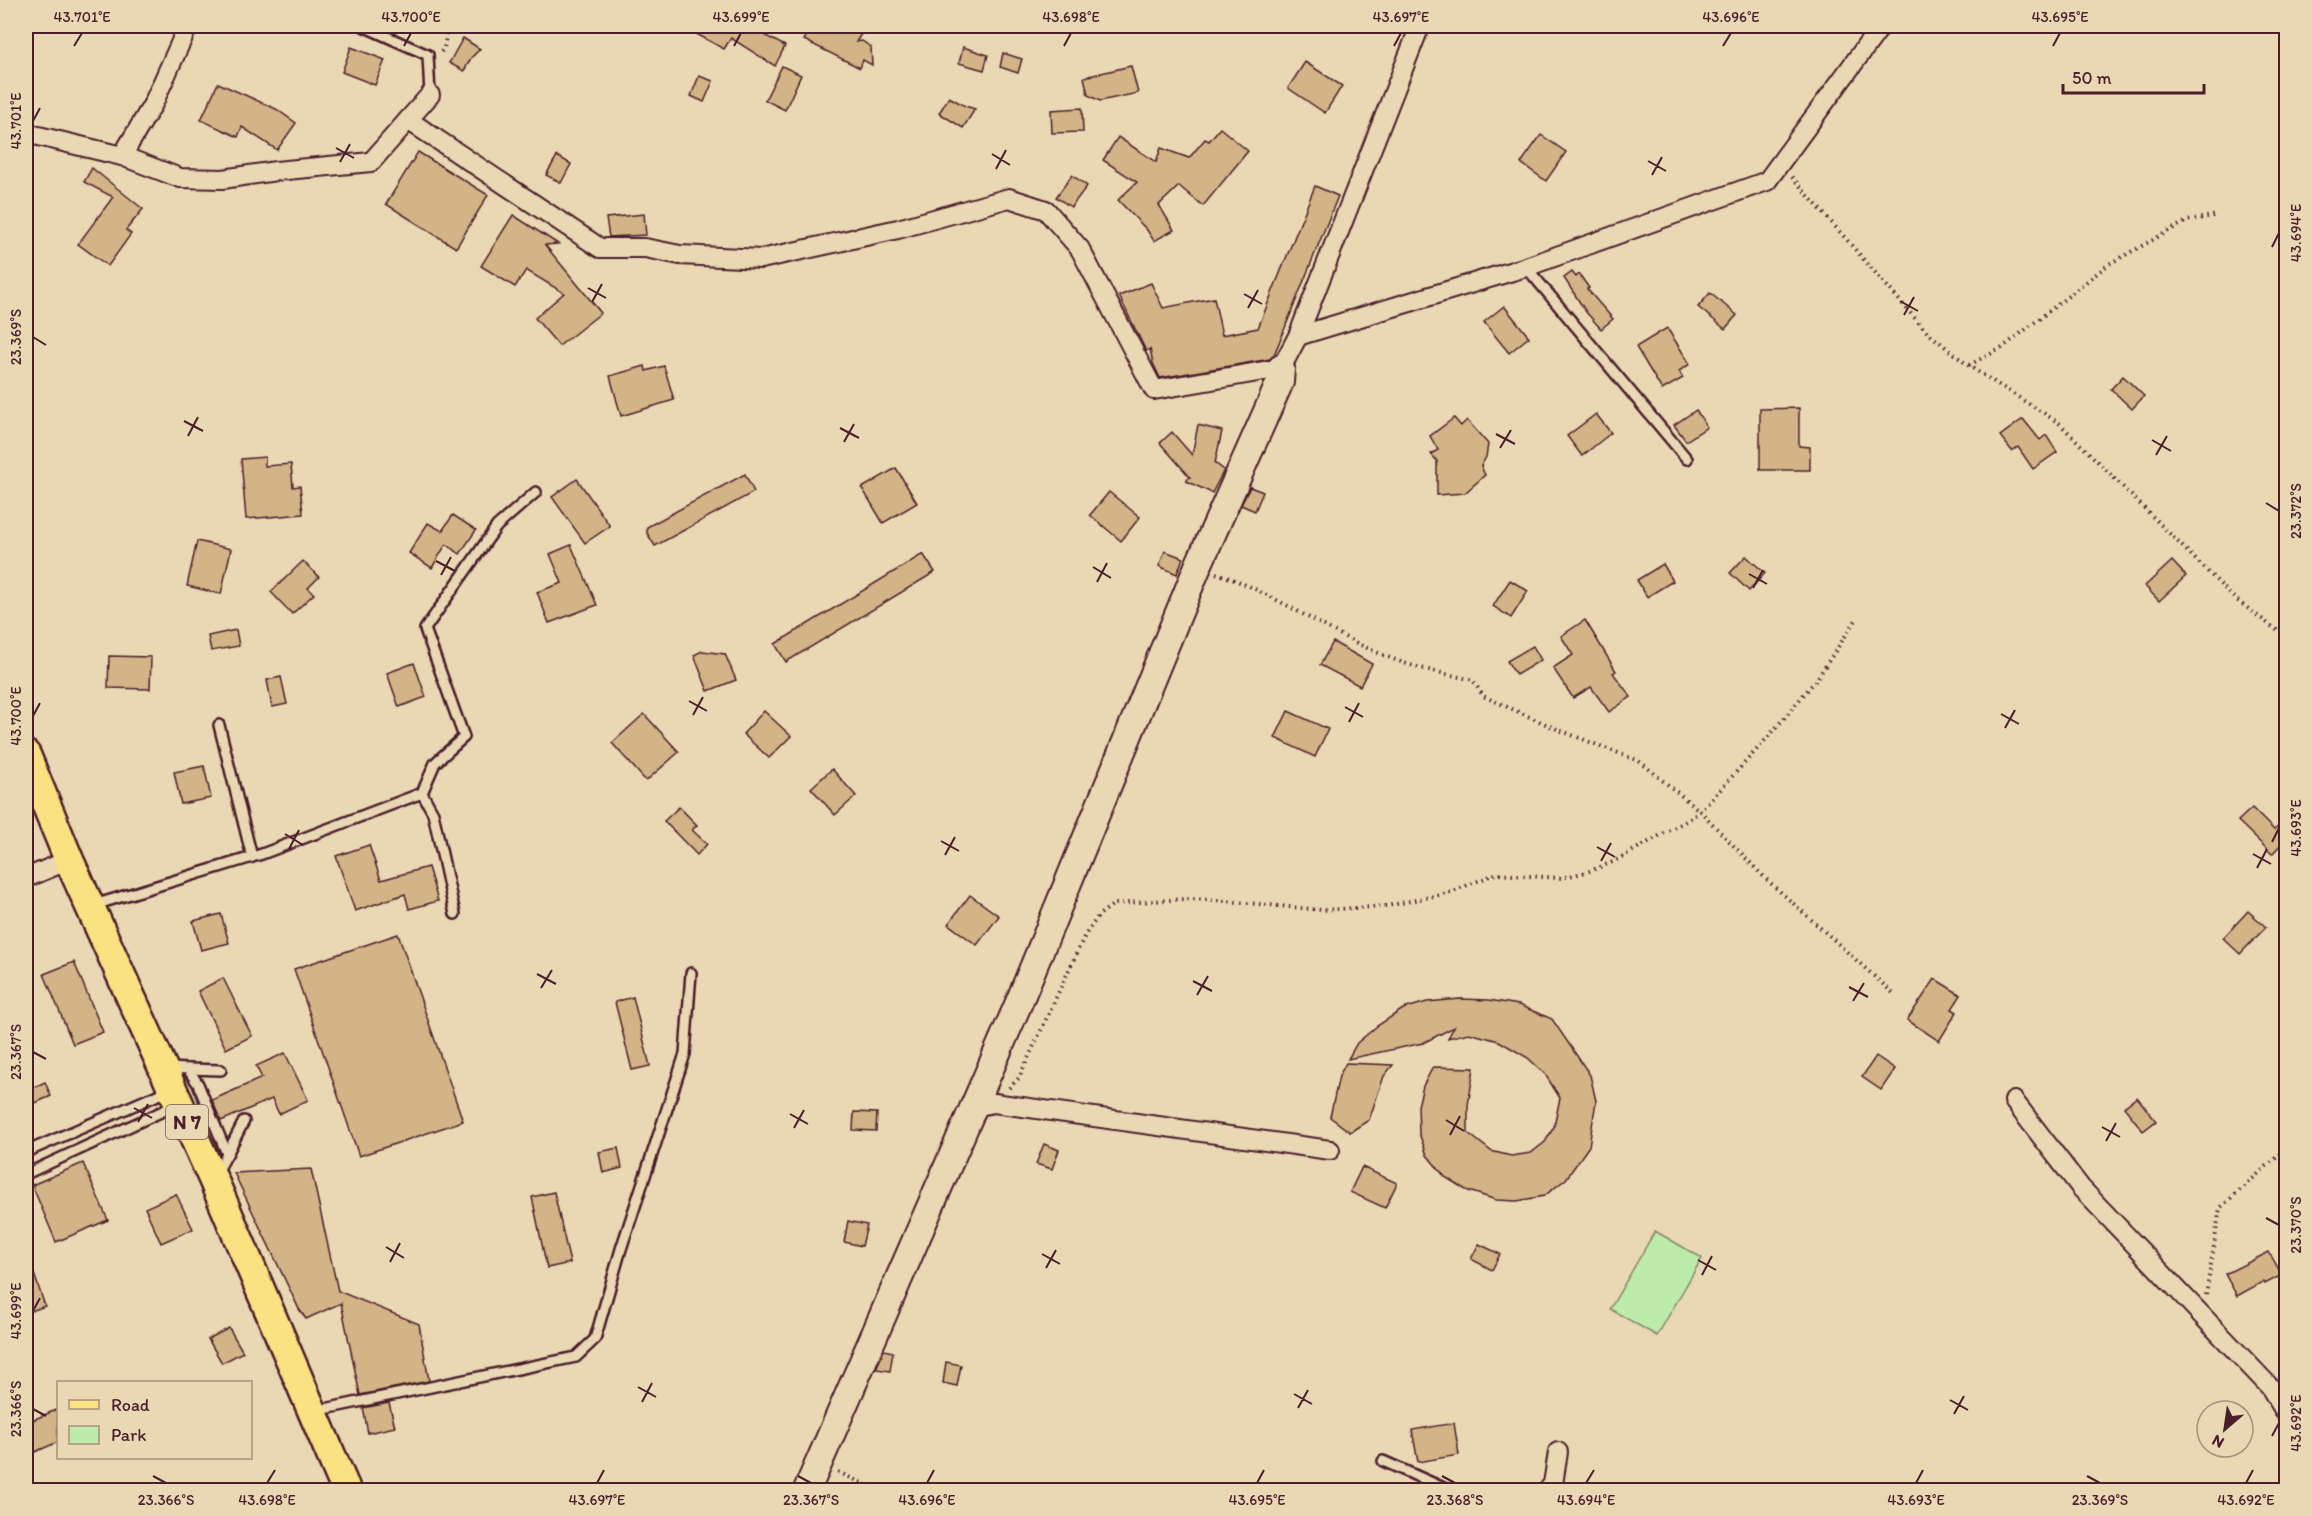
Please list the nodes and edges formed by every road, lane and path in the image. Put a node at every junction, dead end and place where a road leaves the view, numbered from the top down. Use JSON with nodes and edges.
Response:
{"nodes":[{"id":1,"x":188,"y":26,"type":"edge"},
{"id":2,"x":363,"y":26,"type":"edge"},
{"id":3,"x":1420,"y":26,"type":"edge"},
{"id":4,"x":1881,"y":26,"type":"edge"},
{"id":5,"x":429,"y":95,"type":"joint"},
{"id":6,"x":408,"y":120,"type":"junction"},
{"id":7,"x":26,"y":133,"type":"edge"},
{"id":8,"x":123,"y":156,"type":"junction"},
{"id":9,"x":1767,"y":181,"type":"junction"},
{"id":10,"x":2217,"y":215,"type":"dead end"},
{"id":11,"x":1526,"y":267,"type":"junction"},
{"id":12,"x":1298,"y":336,"type":"junction"},
{"id":13,"x":1969,"y":366,"type":"junction"},
{"id":14,"x":1281,"y":368,"type":"junction"},
{"id":15,"x":1688,"y":459,"type":"dead end"},
{"id":16,"x":536,"y":492,"type":"dead end"},
{"id":17,"x":1198,"y":566,"type":"junction"},
{"id":18,"x":1858,"y":617,"type":"dead end"},
{"id":19,"x":2286,"y":637,"type":"edge"},
{"id":20,"x":219,"y":725,"type":"dead end"},
{"id":21,"x":26,"y":755,"type":"edge"},
{"id":22,"x":422,"y":793,"type":"junction"},
{"id":23,"x":1700,"y":811,"type":"junction"},
{"id":24,"x":252,"y":857,"type":"junction"},
{"id":25,"x":69,"y":860,"type":"junction"},
{"id":26,"x":26,"y":879,"type":"edge"},
{"id":27,"x":89,"y":907,"type":"junction"},
{"id":28,"x":455,"y":914,"type":"dead end"},
{"id":29,"x":691,"y":973,"type":"dead end"},
{"id":30,"x":1895,"y":995,"type":"dead end"},
{"id":31,"x":221,"y":1070,"type":"dead end"},
{"id":32,"x":175,"y":1083,"type":"junction"},
{"id":33,"x":2014,"y":1101,"type":"dead end"},
{"id":34,"x":984,"y":1105,"type":"junction"},
{"id":35,"x":244,"y":1121,"type":"dead end"},
{"id":36,"x":2286,"y":1149,"type":"edge"},
{"id":37,"x":1330,"y":1150,"type":"dead end"},
{"id":38,"x":26,"y":1152,"type":"edge"},
{"id":39,"x":228,"y":1154,"type":"junction"},
{"id":40,"x":26,"y":1174,"type":"edge"},
{"id":41,"x":213,"y":1179,"type":"junction"},
{"id":42,"x":2203,"y":1317,"type":"junction"},
{"id":43,"x":313,"y":1411,"type":"junction"},
{"id":44,"x":2286,"y":1413,"type":"edge"},
{"id":45,"x":1558,"y":1452,"type":"dead end"},
{"id":46,"x":1383,"y":1461,"type":"dead end"},
{"id":47,"x":819,"y":1462,"type":"junction"},
{"id":48,"x":346,"y":1491,"type":"edge"},
{"id":49,"x":807,"y":1491,"type":"edge"},
{"id":50,"x":877,"y":1491,"type":"edge"},
{"id":51,"x":1448,"y":1491,"type":"edge"},
{"id":52,"x":1548,"y":1491,"type":"edge"}],
"edges":[{"from":1,"to":8,"type":"street"},
{"from":2,"to":5,"type":"lane"},
{"from":3,"to":12,"type":"street"},
{"from":4,"to":9,"type":"street"},
{"from":5,"to":6,"type":"street"},
{"from":6,"to":8,"type":"street"},
{"from":6,"to":14,"type":"street"},
{"from":7,"to":8,"type":"street"},
{"from":9,"to":11,"type":"street"},
{"from":9,"to":13,"type":"path"},
{"from":10,"to":13,"type":"path"},
{"from":11,"to":12,"type":"street"},
{"from":11,"to":15,"type":"lane"},
{"from":12,"to":14,"type":"street"},
{"from":13,"to":19,"type":"path"},
{"from":14,"to":17,"type":"street"},
{"from":16,"to":22,"type":"lane"},
{"from":17,"to":23,"type":"path"},
{"from":17,"to":34,"type":"street"},
{"from":18,"to":23,"type":"path"},
{"from":20,"to":24,"type":"lane"},
{"from":21,"to":25,"type":"main road","number":"N 7"},
{"from":22,"to":24,"type":"lane"},
{"from":22,"to":28,"type":"lane"},
{"from":23,"to":30,"type":"path"},
{"from":23,"to":34,"type":"path"},
{"from":24,"to":27,"type":"lane"},
{"from":25,"to":26,"type":"street"},
{"from":25,"to":27,"type":"main road","number":"N 7"},
{"from":27,"to":32,"type":"main road","number":"N 7"},
{"from":29,"to":43,"type":"lane"},
{"from":31,"to":32,"type":"lane"},
{"from":32,"to":38,"type":"lane"},
{"from":32,"to":39,"type":"lane"},
{"from":32,"to":40,"type":"lane"},
{"from":32,"to":41,"type":"main road","number":"N 7"},
{"from":33,"to":42,"type":"street"},
{"from":34,"to":37,"type":"street"},
{"from":34,"to":47,"type":"street"},
{"from":35,"to":39,"type":"lane"},
{"from":36,"to":42,"type":"path"},
{"from":39,"to":41,"type":"lane"},
{"from":41,"to":43,"type":"main road","number":"N 7"},
{"from":42,"to":44,"type":"street"},
{"from":43,"to":48,"type":"main road","number":"N 7"},
{"from":45,"to":52,"type":"street"},
{"from":46,"to":51,"type":"lane"},
{"from":47,"to":49,"type":"street"},
{"from":47,"to":50,"type":"path"}]}
